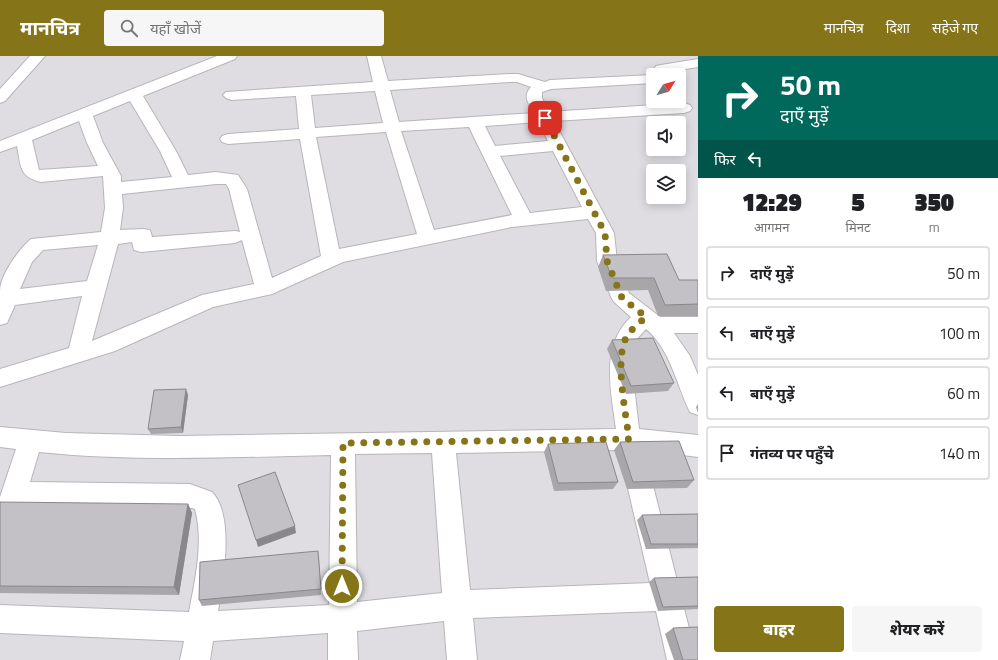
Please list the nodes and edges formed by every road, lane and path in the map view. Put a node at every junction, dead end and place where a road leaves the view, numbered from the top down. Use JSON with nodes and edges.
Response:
{"nodes":[{"id":1,"x":38,"y":56,"type":"edge"},
{"id":2,"x":230,"y":56,"type":"edge"},
{"id":3,"x":374,"y":56,"type":"edge"},
{"id":4,"x":698,"y":63,"type":"edge"},
{"id":5,"x":673,"y":68,"type":"edge"},
{"id":6,"x":646,"y":73,"type":"edge"},
{"id":7,"x":381,"y":86,"type":"junction"},
{"id":8,"x":544,"y":86,"type":"junction"},
{"id":9,"x":303,"y":91,"type":"junction"},
{"id":10,"x":134,"y":94,"type":"junction"},
{"id":11,"x":231,"y":95,"type":"dead end"},
{"id":12,"x":0,"y":98,"type":"edge"},
{"id":13,"x":684,"y":108,"type":"dead end"},
{"id":14,"x":85,"y":114,"type":"junction"},
{"id":15,"x":545,"y":118,"type":"junction"},
{"id":16,"x":475,"y":122,"type":"junction"},
{"id":17,"x":392,"y":127,"type":"junction"},
{"id":18,"x":307,"y":134,"type":"junction"},
{"id":19,"x":23,"y":138,"type":"junction"},
{"id":20,"x":228,"y":139,"type":"dead end"},
{"id":21,"x":559,"y":145,"type":"junction"},
{"id":22,"x":0,"y":147,"type":"edge"},
{"id":23,"x":490,"y":152,"type":"junction"},
{"id":24,"x":108,"y":170,"type":"junction"},
{"id":25,"x":183,"y":182,"type":"junction"},
{"id":26,"x":114,"y":189,"type":"junction"},
{"id":27,"x":594,"y":212,"type":"junction"},
{"id":28,"x":524,"y":220,"type":"junction"},
{"id":29,"x":235,"y":237,"type":"dead end"},
{"id":30,"x":110,"y":238,"type":"junction"},
{"id":31,"x":427,"y":238,"type":"junction"},
{"id":32,"x":331,"y":259,"type":"junction"},
{"id":33,"x":95,"y":287,"type":"junction"},
{"id":34,"x":265,"y":289,"type":"junction"},
{"id":35,"x":8,"y":298,"type":"junction"},
{"id":36,"x":0,"y":318,"type":"edge"},
{"id":37,"x":651,"y":321,"type":"junction"},
{"id":38,"x":698,"y":325,"type":"edge"},
{"id":39,"x":78,"y":354,"type":"junction"},
{"id":40,"x":0,"y":378,"type":"edge"},
{"id":41,"x":697,"y":401,"type":"edge"},
{"id":42,"x":0,"y":437,"type":"edge"},
{"id":43,"x":629,"y":439,"type":"junction"},
{"id":44,"x":31,"y":440,"type":"junction"},
{"id":45,"x":443,"y":442,"type":"junction"},
{"id":46,"x":343,"y":443,"type":"junction"},
{"id":47,"x":698,"y":446,"type":"edge"},
{"id":48,"x":14,"y":493,"type":"junction"},
{"id":49,"x":0,"y":536,"type":"edge"},
{"id":50,"x":667,"y":596,"type":"junction"},
{"id":51,"x":457,"y":605,"type":"junction"},
{"id":52,"x":342,"y":618,"type":"junction"},
{"id":53,"x":0,"y":619,"type":"edge"},
{"id":54,"x":200,"y":627,"type":"junction"},
{"id":55,"x":195,"y":660,"type":"edge"},
{"id":56,"x":342,"y":660,"type":"edge"},
{"id":57,"x":462,"y":660,"type":"edge"},
{"id":58,"x":682,"y":660,"type":"edge"}],
"edges":[{"from":1,"to":12,"type":"street"},
{"from":2,"to":10,"type":"street"},
{"from":3,"to":7,"type":"street"},
{"from":4,"to":5,"type":"street"},
{"from":6,"to":8,"type":"street"},
{"from":7,"to":8,"type":"street"},
{"from":7,"to":9,"type":"street"},
{"from":7,"to":17,"type":"street"},
{"from":8,"to":15,"type":"street"},
{"from":9,"to":11,"type":"street"},
{"from":9,"to":18,"type":"street"},
{"from":10,"to":14,"type":"street"},
{"from":10,"to":25,"type":"street"},
{"from":13,"to":15,"type":"street"},
{"from":14,"to":19,"type":"street"},
{"from":14,"to":24,"type":"street"},
{"from":15,"to":16,"type":"street"},
{"from":15,"to":21,"type":"street"},
{"from":16,"to":17,"type":"street"},
{"from":16,"to":23,"type":"street"},
{"from":17,"to":18,"type":"street"},
{"from":17,"to":31,"type":"street"},
{"from":18,"to":20,"type":"street"},
{"from":18,"to":32,"type":"street"},
{"from":19,"to":22,"type":"street"},
{"from":19,"to":24,"type":"street"},
{"from":21,"to":23,"type":"street"},
{"from":21,"to":27,"type":"street"},
{"from":23,"to":28,"type":"street"},
{"from":24,"to":26,"type":"street"},
{"from":25,"to":26,"type":"street"},
{"from":25,"to":34,"type":"street"},
{"from":26,"to":30,"type":"street"},
{"from":27,"to":28,"type":"street"},
{"from":27,"to":37,"type":"street"},
{"from":28,"to":31,"type":"street"},
{"from":29,"to":30,"type":"street"},
{"from":30,"to":33,"type":"street"},
{"from":30,"to":35,"type":"street"},
{"from":31,"to":32,"type":"street"},
{"from":32,"to":34,"type":"street"},
{"from":33,"to":35,"type":"street"},
{"from":33,"to":39,"type":"street"},
{"from":34,"to":39,"type":"street"},
{"from":35,"to":36,"type":"street"},
{"from":37,"to":38,"type":"street"},
{"from":37,"to":41,"type":"street"},
{"from":37,"to":43,"type":"street"},
{"from":39,"to":40,"type":"street"},
{"from":42,"to":44,"type":"street"},
{"from":43,"to":45,"type":"street"},
{"from":43,"to":47,"type":"street"},
{"from":43,"to":50,"type":"street"},
{"from":44,"to":46,"type":"street"},
{"from":44,"to":48,"type":"street"},
{"from":45,"to":46,"type":"street"},
{"from":45,"to":51,"type":"street"},
{"from":46,"to":52,"type":"street"},
{"from":48,"to":49,"type":"street"},
{"from":48,"to":54,"type":"street"},
{"from":50,"to":51,"type":"street"},
{"from":50,"to":58,"type":"street"},
{"from":51,"to":52,"type":"street"},
{"from":51,"to":57,"type":"street"},
{"from":52,"to":54,"type":"street"},
{"from":52,"to":56,"type":"street"},
{"from":53,"to":54,"type":"street"},
{"from":54,"to":55,"type":"street"}]}
